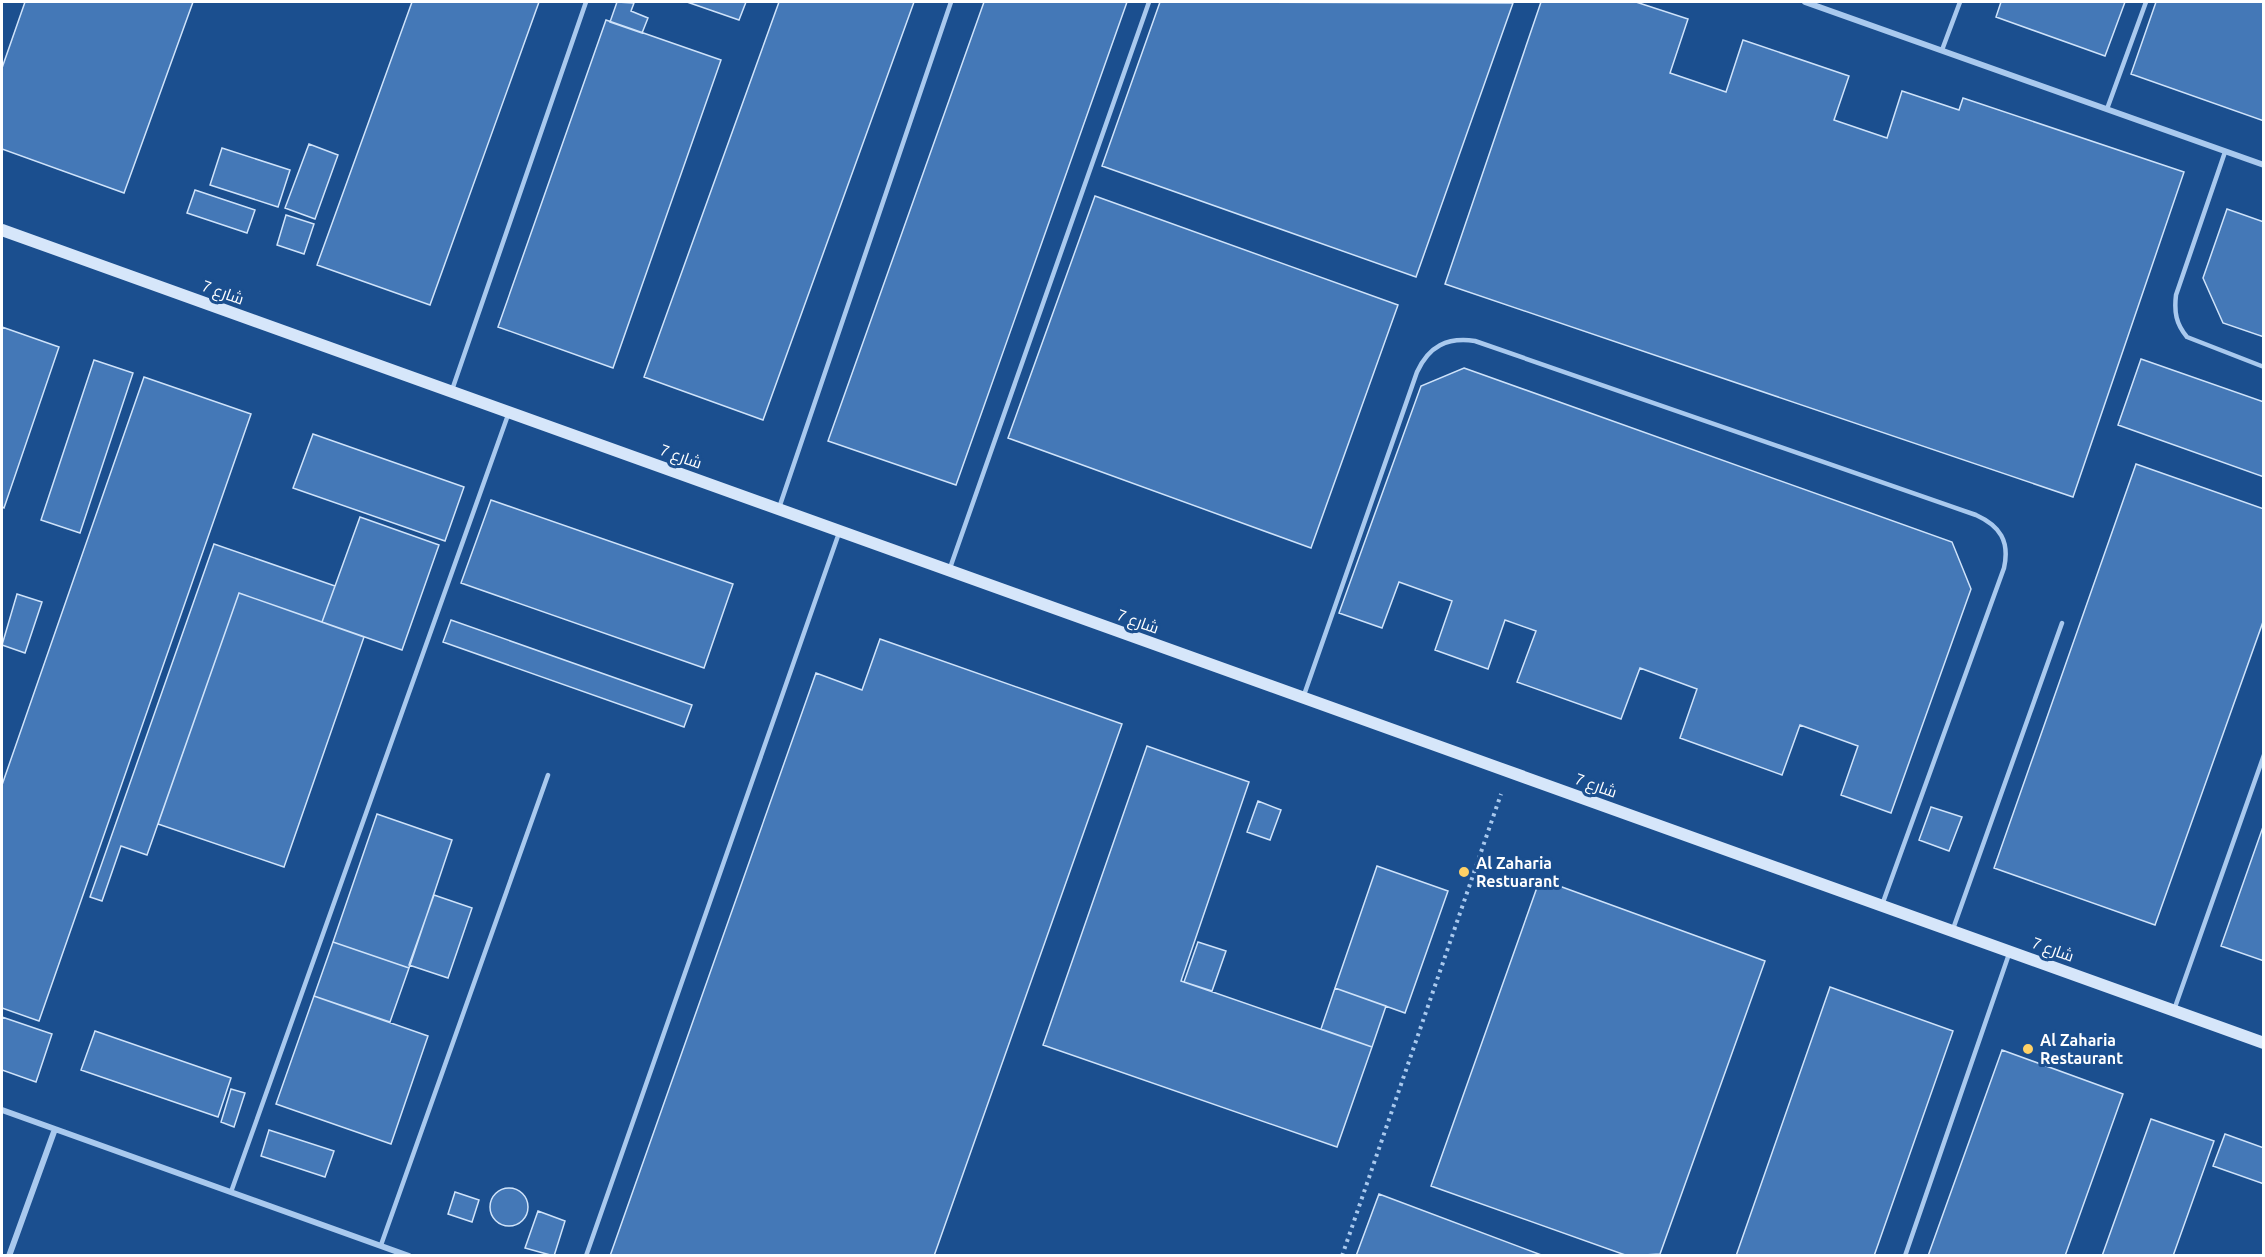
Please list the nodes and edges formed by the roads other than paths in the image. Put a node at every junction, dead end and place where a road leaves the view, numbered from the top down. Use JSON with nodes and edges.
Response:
{"nodes":[{"id":1,"x":586,"y":2,"type":"edge"},
{"id":2,"x":951,"y":2,"type":"edge"},
{"id":3,"x":1149,"y":2,"type":"edge"},
{"id":4,"x":1805,"y":2,"type":"edge"},
{"id":5,"x":1960,"y":2,"type":"edge"},
{"id":6,"x":2146,"y":2,"type":"edge"},
{"id":7,"x":1942,"y":50,"type":"junction"},
{"id":8,"x":2107,"y":109,"type":"junction"},
{"id":9,"x":2225,"y":152,"type":"junction"},
{"id":10,"x":2264,"y":165,"type":"edge"},
{"id":11,"x":2,"y":230,"type":"edge"},
{"id":12,"x":2264,"y":367,"type":"edge"},
{"id":13,"x":451,"y":392,"type":"junction"},
{"id":14,"x":509,"y":412,"type":"junction"},
{"id":15,"x":779,"y":509,"type":"junction"},
{"id":16,"x":840,"y":531,"type":"junction"},
{"id":17,"x":949,"y":570,"type":"junction"},
{"id":18,"x":2062,"y":623,"type":"dead end"},
{"id":19,"x":1304,"y":698,"type":"junction"},
{"id":20,"x":2264,"y":755,"type":"edge"},
{"id":21,"x":548,"y":776,"type":"dead end"},
{"id":22,"x":1881,"y":906,"type":"junction"},
{"id":23,"x":1952,"y":931,"type":"junction"},
{"id":24,"x":2010,"y":951,"type":"junction"},
{"id":25,"x":2174,"y":1010,"type":"junction"},
{"id":26,"x":2264,"y":1043,"type":"edge"},
{"id":27,"x":2,"y":1110,"type":"edge"},
{"id":28,"x":55,"y":1129,"type":"junction"},
{"id":29,"x":231,"y":1192,"type":"junction"},
{"id":30,"x":381,"y":1245,"type":"junction"},
{"id":31,"x":9,"y":1256,"type":"edge"},
{"id":32,"x":409,"y":1256,"type":"edge"},
{"id":33,"x":586,"y":1256,"type":"edge"},
{"id":34,"x":1905,"y":1256,"type":"edge"}],
"edges":[{"from":1,"to":13,"type":"lane"},
{"from":2,"to":15,"type":"lane"},
{"from":3,"to":17,"type":"lane"},
{"from":4,"to":7,"type":"street"},
{"from":5,"to":7,"type":"lane"},
{"from":6,"to":8,"type":"lane"},
{"from":7,"to":8,"type":"street"},
{"from":8,"to":9,"type":"street"},
{"from":9,"to":10,"type":"street"},
{"from":9,"to":12,"type":"lane"},
{"from":11,"to":13,"type":"street","name":"شارع 7"},
{"from":13,"to":14,"type":"street","name":"شارع 7"},
{"from":14,"to":15,"type":"street","name":"شارع 7"},
{"from":14,"to":29,"type":"lane"},
{"from":15,"to":16,"type":"street","name":"شارع 7"},
{"from":16,"to":17,"type":"street","name":"شارع 7"},
{"from":16,"to":33,"type":"lane"},
{"from":17,"to":19,"type":"street","name":"شارع 7"},
{"from":18,"to":23,"type":"lane"},
{"from":19,"to":22,"type":"street","name":"شارع 7"},
{"from":19,"to":22,"type":"lane"},
{"from":20,"to":25,"type":"lane"},
{"from":21,"to":30,"type":"lane"},
{"from":22,"to":23,"type":"street","name":"شارع 7"},
{"from":23,"to":24,"type":"street","name":"شارع 7"},
{"from":24,"to":25,"type":"street","name":"شارع 7"},
{"from":24,"to":34,"type":"lane"},
{"from":25,"to":26,"type":"street","name":"شارع 7"},
{"from":27,"to":28,"type":"street"},
{"from":28,"to":29,"type":"street"},
{"from":28,"to":31,"type":"street"},
{"from":29,"to":30,"type":"street"},
{"from":30,"to":32,"type":"street"}]}
